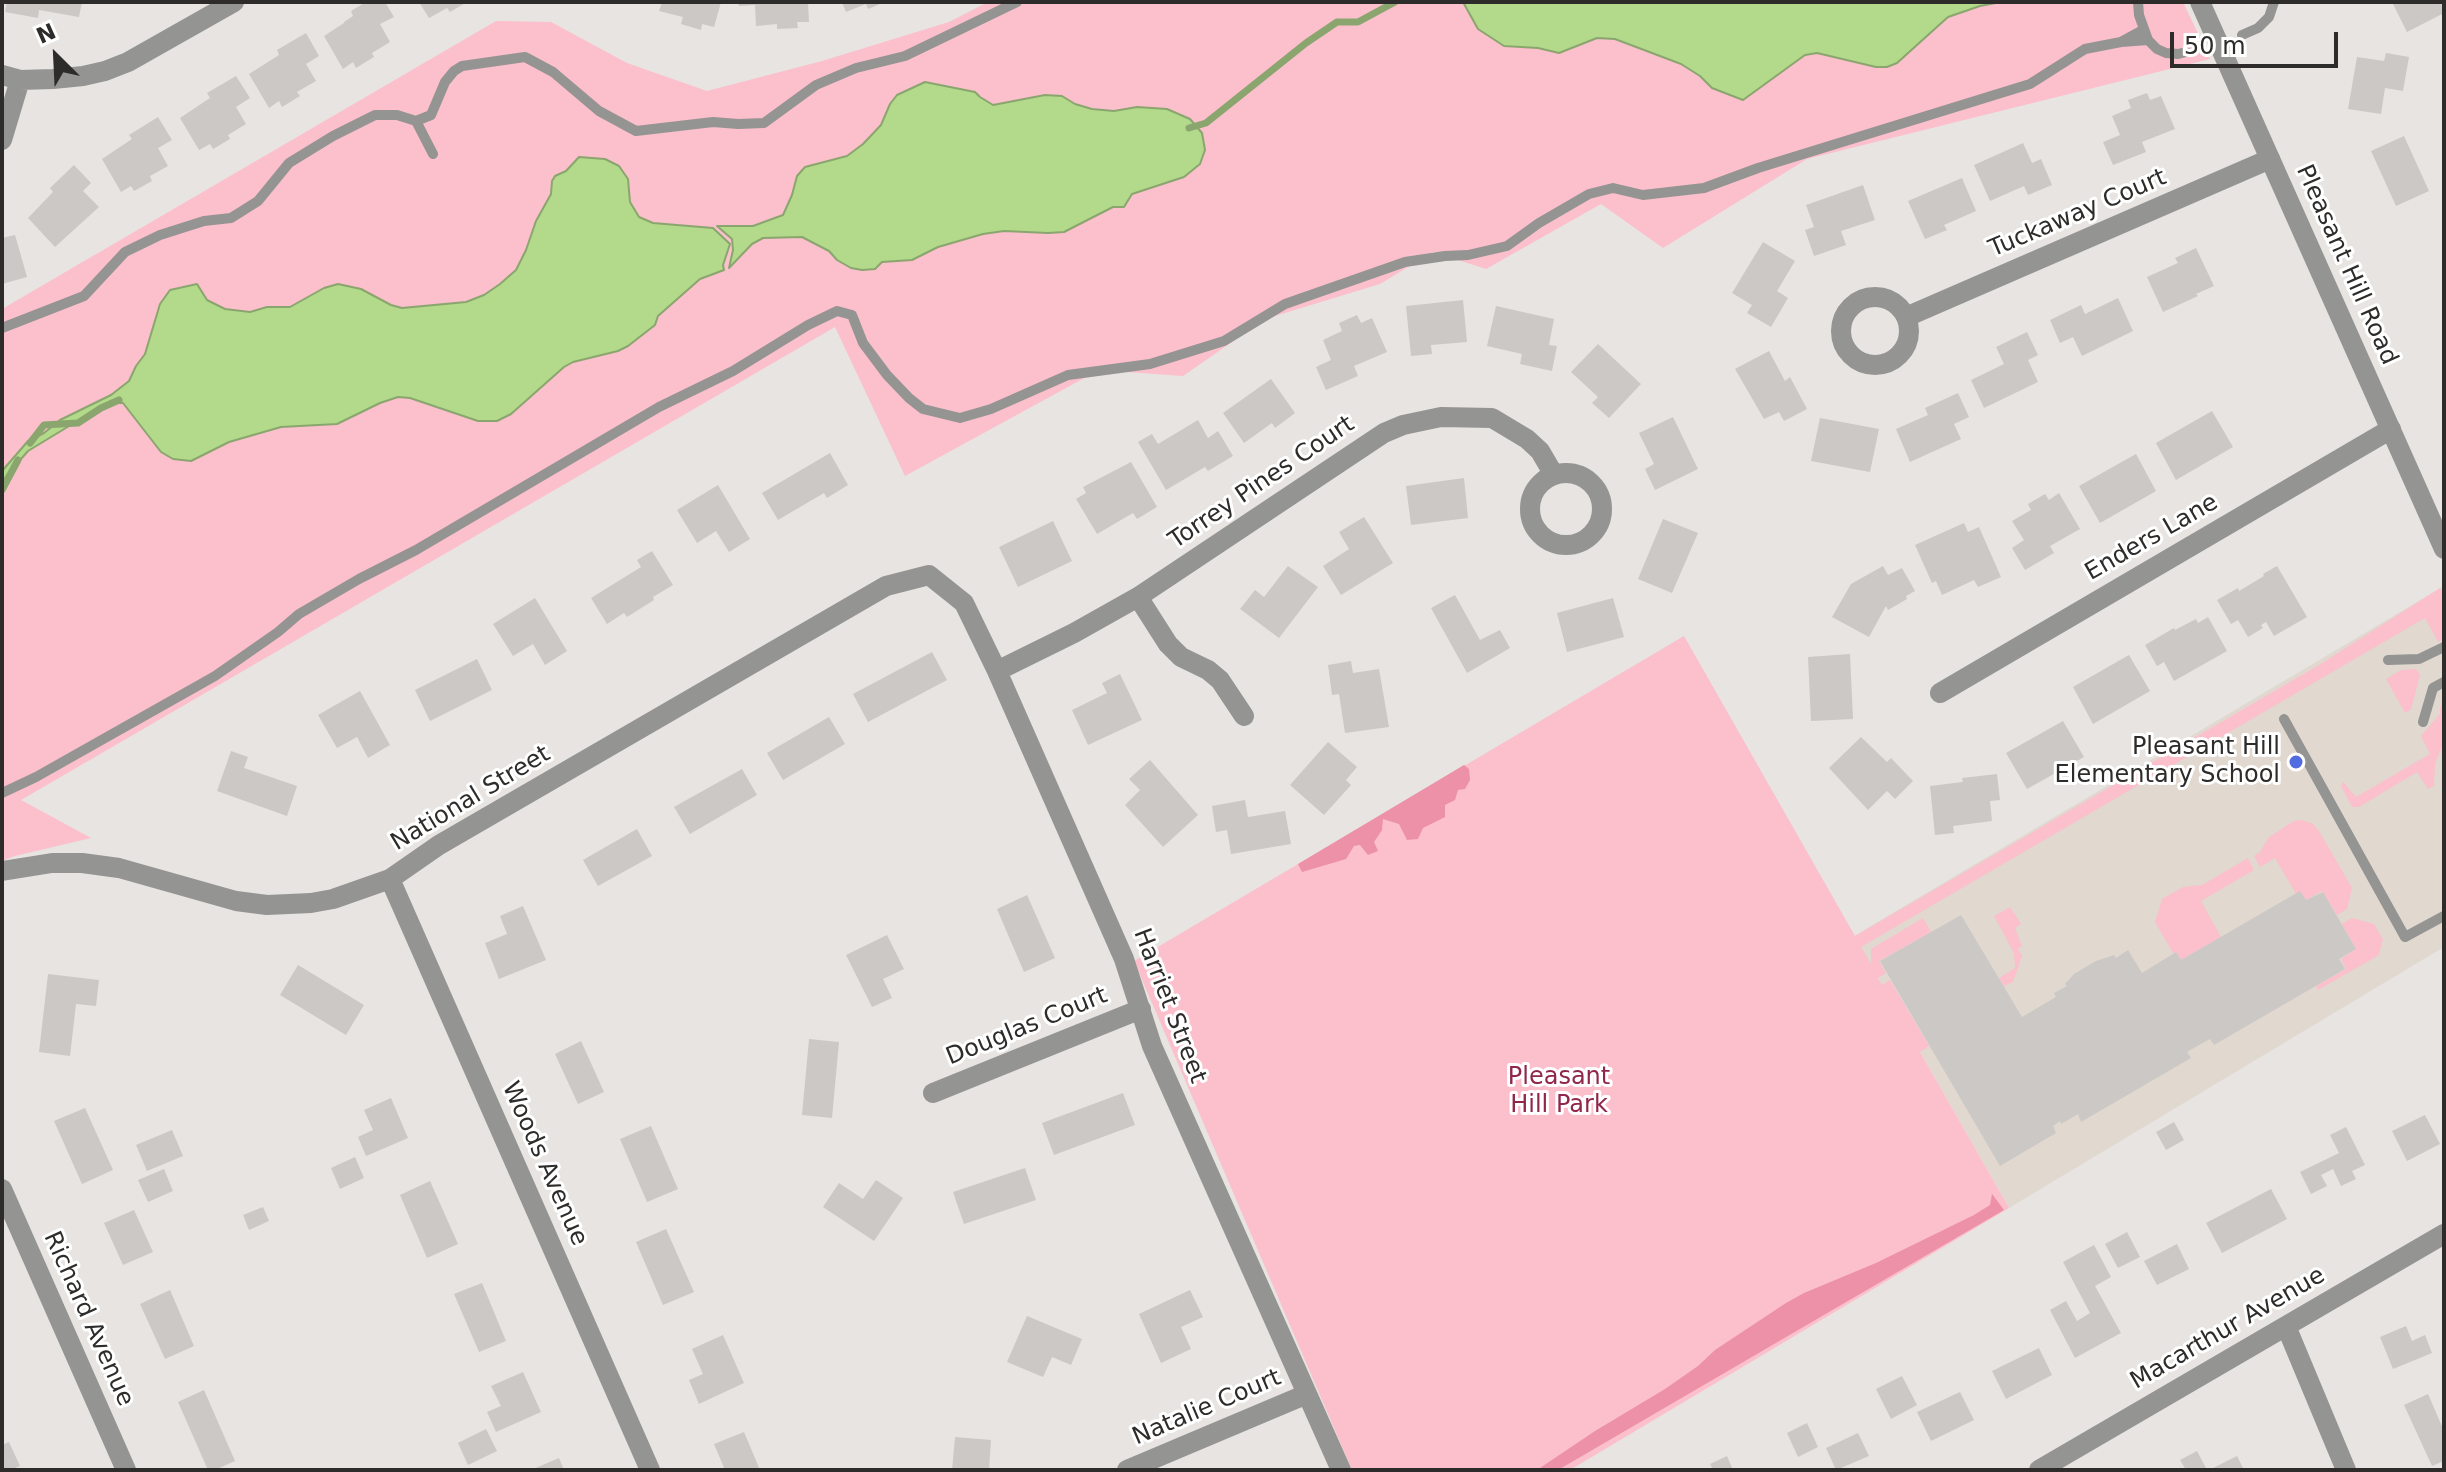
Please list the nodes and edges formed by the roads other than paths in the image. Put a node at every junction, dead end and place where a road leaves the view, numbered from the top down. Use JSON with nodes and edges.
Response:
{"nodes":[{"id":1,"x":234,"y":2,"type":"edge"},
{"id":2,"x":1017,"y":2,"type":"edge"},
{"id":3,"x":2138,"y":2,"type":"edge"},
{"id":4,"x":2200,"y":2,"type":"edge"},
{"id":5,"x":2274,"y":2,"type":"edge"},
{"id":6,"x":2145,"y":35,"type":"junction"},
{"id":7,"x":2242,"y":35,"type":"dead end"},
{"id":8,"x":2186,"y":52,"type":"dead end"},
{"id":9,"x":11,"y":77,"type":"edge"},
{"id":10,"x":416,"y":121,"type":"junction"},
{"id":11,"x":2,"y":140,"type":"edge"},
{"id":12,"x":433,"y":154,"type":"dead end"},
{"id":13,"x":2270,"y":159,"type":"junction"},
{"id":14,"x":1906,"y":317,"type":"dead end"},
{"id":15,"x":2,"y":328,"type":"edge"},
{"id":16,"x":2391,"y":429,"type":"junction"},
{"id":17,"x":1554,"y":475,"type":"dead end"},
{"id":18,"x":2444,"y":549,"type":"edge"},
{"id":19,"x":929,"y":575,"type":"joint"},
{"id":20,"x":1138,"y":597,"type":"junction"},
{"id":21,"x":2444,"y":647,"type":"edge"},
{"id":22,"x":2388,"y":660,"type":"dead end"},
{"id":23,"x":997,"y":671,"type":"junction"},
{"id":24,"x":2444,"y":682,"type":"edge"},
{"id":25,"x":1940,"y":693,"type":"dead end"},
{"id":26,"x":1244,"y":716,"type":"dead end"},
{"id":27,"x":2284,"y":719,"type":"dead end"},
{"id":28,"x":2423,"y":722,"type":"dead end"},
{"id":29,"x":2,"y":793,"type":"edge"},
{"id":30,"x":2,"y":871,"type":"edge"},
{"id":31,"x":390,"y":879,"type":"junction"},
{"id":32,"x":2444,"y":916,"type":"edge"},
{"id":33,"x":1141,"y":1009,"type":"junction"},
{"id":34,"x":933,"y":1093,"type":"dead end"},
{"id":35,"x":2,"y":1189,"type":"edge"},
{"id":36,"x":2444,"y":1234,"type":"edge"},
{"id":37,"x":2286,"y":1326,"type":"junction"},
{"id":38,"x":1307,"y":1394,"type":"junction"},
{"id":39,"x":126,"y":1470,"type":"edge"},
{"id":40,"x":650,"y":1470,"type":"edge"},
{"id":41,"x":1127,"y":1470,"type":"edge"},
{"id":42,"x":1341,"y":1470,"type":"edge"},
{"id":43,"x":2039,"y":1470,"type":"edge"},
{"id":44,"x":2346,"y":1470,"type":"edge"}],
"edges":[{"from":1,"to":9,"type":"street"},
{"from":2,"to":10,"type":"lane"},
{"from":3,"to":6,"type":"lane"},
{"from":4,"to":13,"type":"street","name":"Pleasant Hill Road"},
{"from":5,"to":7,"type":"lane"},
{"from":6,"to":8,"type":"lane"},
{"from":6,"to":29,"type":"lane"},
{"from":9,"to":11,"type":"street"},
{"from":10,"to":12,"type":"lane"},
{"from":10,"to":15,"type":"lane"},
{"from":13,"to":14,"type":"street","name":"Tuckaway Court"},
{"from":13,"to":16,"type":"street","name":"Pleasant Hill Road"},
{"from":16,"to":18,"type":"street","name":"Pleasant Hill Road"},
{"from":16,"to":25,"type":"street","name":"Enders Lane"},
{"from":17,"to":20,"type":"street","name":"Torrey Pines Court"},
{"from":19,"to":23,"type":"street","name":"Harriet Street"},
{"from":19,"to":31,"type":"street","name":"National Street"},
{"from":20,"to":23,"type":"street","name":"Torrey Pines Court"},
{"from":20,"to":26,"type":"street"},
{"from":21,"to":22,"type":"lane"},
{"from":23,"to":33,"type":"street","name":"Harriet Street"},
{"from":24,"to":28,"type":"lane"},
{"from":27,"to":32,"type":"lane"},
{"from":30,"to":31,"type":"street","name":"National Street"},
{"from":31,"to":40,"type":"street","name":"Woods Avenue"},
{"from":33,"to":34,"type":"street","name":"Douglas Court"},
{"from":33,"to":38,"type":"street","name":"Harriet Street"},
{"from":35,"to":39,"type":"street","name":"Richard Avenue"},
{"from":36,"to":37,"type":"street","name":"Macarthur Avenue"},
{"from":37,"to":43,"type":"street","name":"Macarthur Avenue"},
{"from":37,"to":44,"type":"street"},
{"from":38,"to":41,"type":"street","name":"Natalie Court"},
{"from":38,"to":42,"type":"street","name":"Harriet Street"}]}
